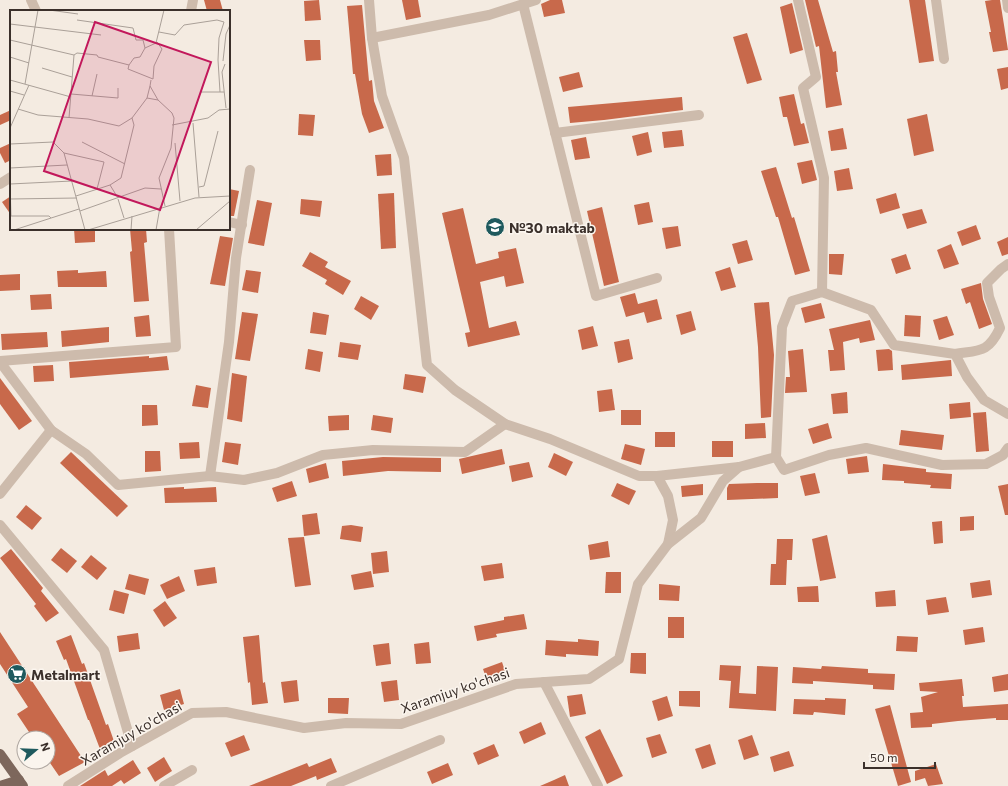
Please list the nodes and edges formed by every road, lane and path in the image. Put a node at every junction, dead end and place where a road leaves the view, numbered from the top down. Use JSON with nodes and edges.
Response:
{"nodes":[{"id":1,"x":31,"y":0,"type":"edge"},
{"id":2,"x":193,"y":0,"type":"edge"},
{"id":3,"x":369,"y":0,"type":"edge"},
{"id":4,"x":501,"y":0,"type":"edge"},
{"id":5,"x":536,"y":0,"type":"edge"},
{"id":6,"x":798,"y":0,"type":"edge"},
{"id":7,"x":936,"y":0,"type":"edge"},
{"id":8,"x":1007,"y":0,"type":"edge"},
{"id":9,"x":523,"y":4,"type":"junction"},
{"id":10,"x":1008,"y":8,"type":"edge"},
{"id":11,"x":36,"y":10,"type":"edge"},
{"id":12,"x":191,"y":10,"type":"edge"},
{"id":13,"x":501,"y":11,"type":"junction"},
{"id":14,"x":372,"y":38,"type":"junction"},
{"id":15,"x":944,"y":59,"type":"dead end"},
{"id":16,"x":699,"y":116,"type":"dead end"},
{"id":17,"x":555,"y":133,"type":"junction"},
{"id":18,"x":250,"y":170,"type":"dead end"},
{"id":19,"x":10,"y":178,"type":"edge"},
{"id":20,"x":0,"y":184,"type":"edge"},
{"id":21,"x":230,"y":222,"type":"edge"},
{"id":22,"x":242,"y":225,"type":"junction"},
{"id":23,"x":170,"y":230,"type":"edge"},
{"id":24,"x":1008,"y":264,"type":"edge"},
{"id":25,"x":657,"y":278,"type":"dead end"},
{"id":26,"x":822,"y":292,"type":"junction"},
{"id":27,"x":955,"y":354,"type":"junction"},
{"id":28,"x":0,"y":362,"type":"edge"},
{"id":29,"x":1008,"y":414,"type":"edge"},
{"id":30,"x":505,"y":424,"type":"junction"},
{"id":31,"x":51,"y":430,"type":"junction"},
{"id":32,"x":1008,"y":448,"type":"edge"},
{"id":33,"x":776,"y":457,"type":"junction"},
{"id":34,"x":739,"y":467,"type":"junction"},
{"id":35,"x":210,"y":476,"type":"junction"},
{"id":36,"x":657,"y":476,"type":"junction"},
{"id":37,"x":0,"y":494,"type":"edge"},
{"id":38,"x":0,"y":525,"type":"edge"},
{"id":39,"x":668,"y":544,"type":"junction"},
{"id":40,"x":544,"y":682,"type":"junction"},
{"id":41,"x":440,"y":740,"type":"dead end"},
{"id":42,"x":132,"y":746,"type":"junction"},
{"id":43,"x":0,"y":754,"type":"edge"},
{"id":44,"x":192,"y":770,"type":"dead end"},
{"id":45,"x":0,"y":780,"type":"edge"},
{"id":46,"x":21,"y":783,"type":"edge"},
{"id":47,"x":0,"y":786,"type":"edge"},
{"id":48,"x":68,"y":786,"type":"edge"},
{"id":49,"x":164,"y":786,"type":"edge"},
{"id":50,"x":331,"y":786,"type":"edge"},
{"id":51,"x":598,"y":786,"type":"edge"}],
"edges":[{"from":1,"to":11,"type":"street"},
{"from":2,"to":12,"type":"street"},
{"from":3,"to":14,"type":"street"},
{"from":4,"to":13,"type":"street"},
{"from":5,"to":9,"type":"street"},
{"from":6,"to":26,"type":"street"},
{"from":7,"to":15,"type":"street"},
{"from":8,"to":10,"type":"street"},
{"from":9,"to":13,"type":"street"},
{"from":9,"to":17,"type":"street"},
{"from":13,"to":14,"type":"street"},
{"from":14,"to":30,"type":"street"},
{"from":16,"to":17,"type":"street"},
{"from":17,"to":25,"type":"street"},
{"from":18,"to":22,"type":"street"},
{"from":19,"to":20,"type":"street"},
{"from":21,"to":22,"type":"street"},
{"from":22,"to":35,"type":"street"},
{"from":23,"to":28,"type":"street"},
{"from":24,"to":27,"type":"street"},
{"from":26,"to":27,"type":"street"},
{"from":26,"to":33,"type":"street"},
{"from":27,"to":29,"type":"street"},
{"from":28,"to":31,"type":"street"},
{"from":30,"to":35,"type":"street"},
{"from":30,"to":36,"type":"street"},
{"from":31,"to":35,"type":"street"},
{"from":31,"to":37,"type":"street"},
{"from":32,"to":33,"type":"street"},
{"from":33,"to":34,"type":"street"},
{"from":34,"to":36,"type":"street"},
{"from":34,"to":39,"type":"street"},
{"from":36,"to":39,"type":"street"},
{"from":38,"to":42,"type":"street"},
{"from":39,"to":40,"type":"street","name":"Xaramjuy ko'chasi"},
{"from":40,"to":42,"type":"street","name":"Xaramjuy ko'chasi"},
{"from":40,"to":51,"type":"street"},
{"from":41,"to":50,"type":"street"},
{"from":42,"to":48,"type":"street","name":"Xaramjuy ko'chasi"},
{"from":43,"to":46,"type":"main road"},
{"from":44,"to":49,"type":"street"},
{"from":45,"to":46,"type":"main road"},
{"from":46,"to":47,"type":"main road"}]}
